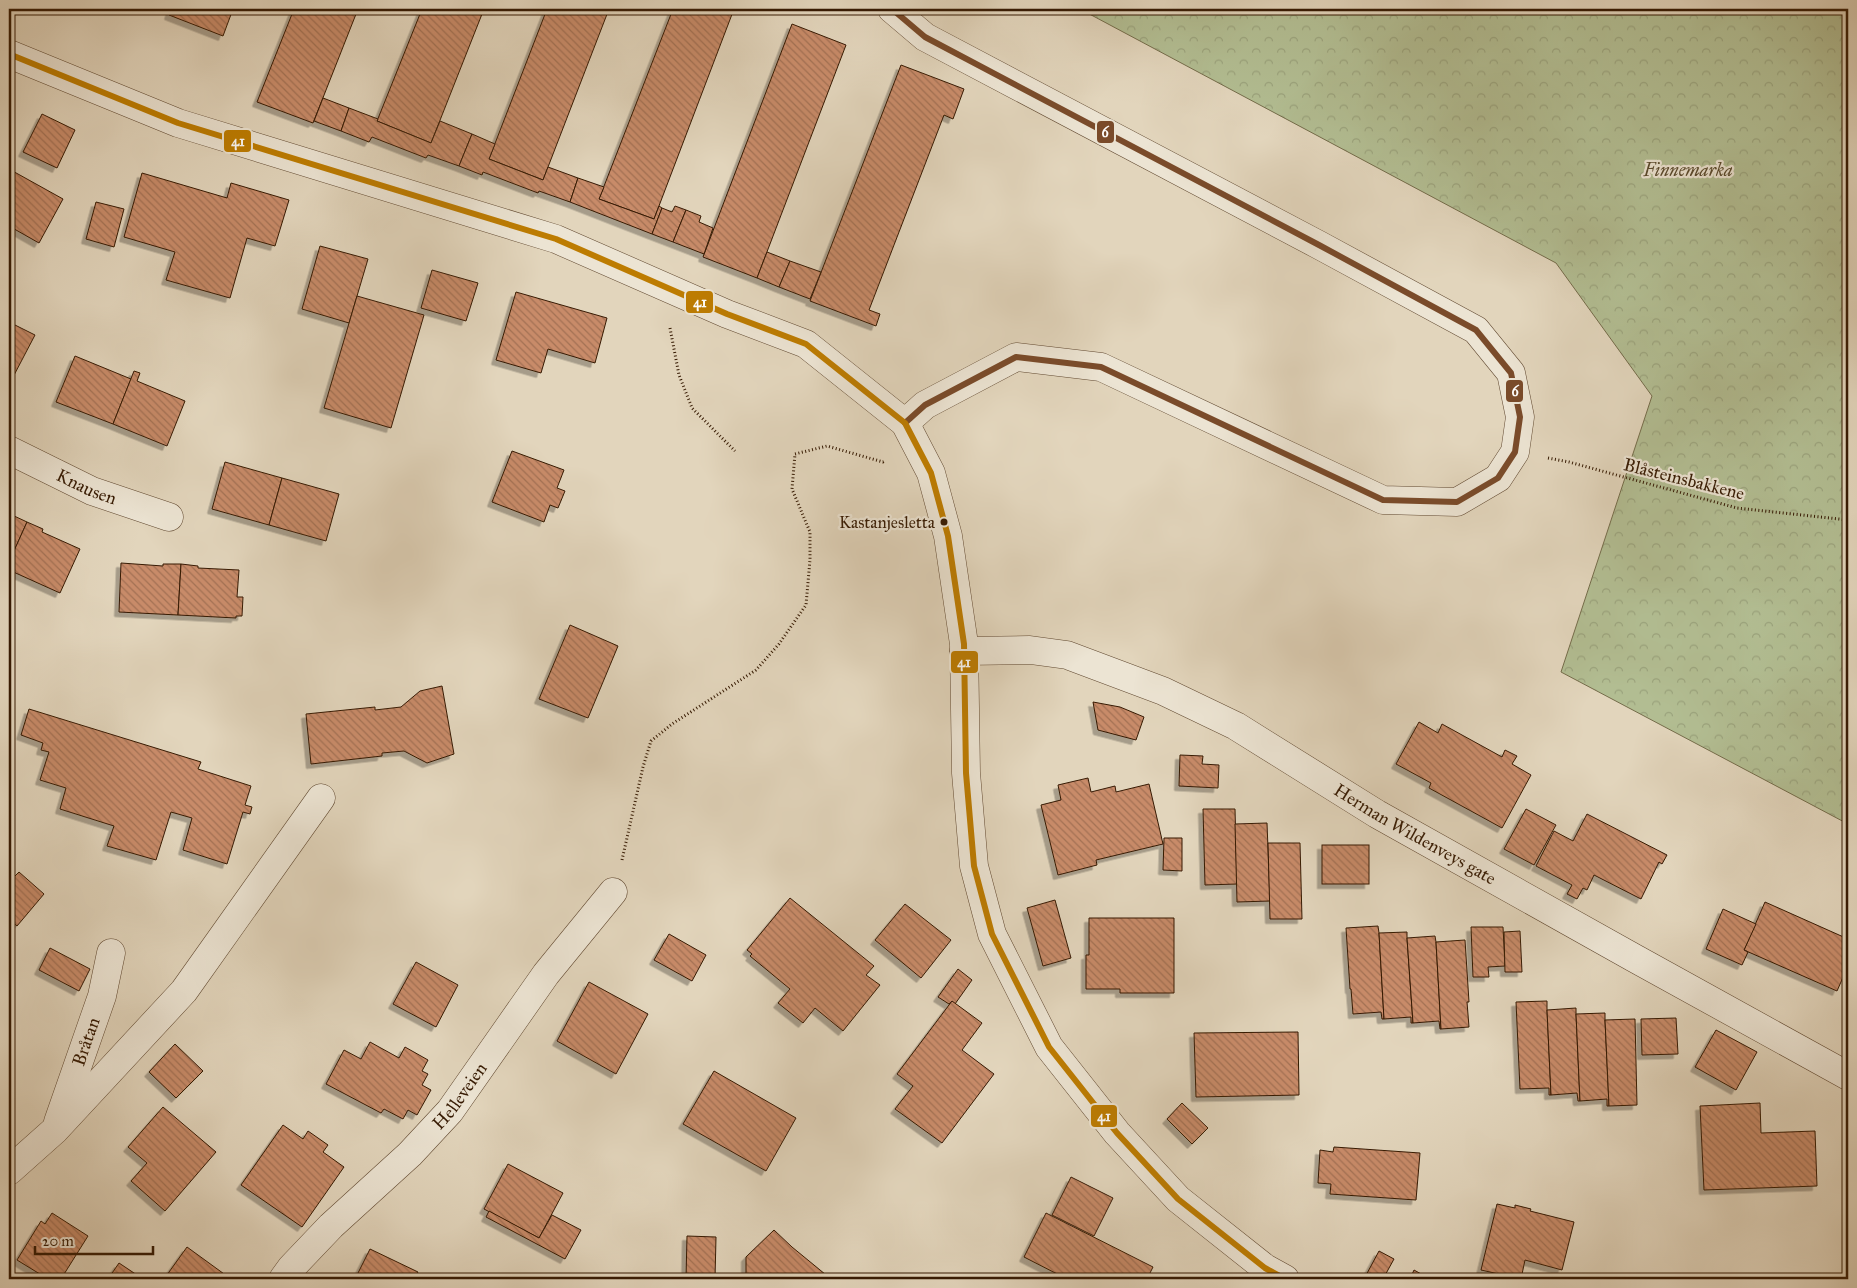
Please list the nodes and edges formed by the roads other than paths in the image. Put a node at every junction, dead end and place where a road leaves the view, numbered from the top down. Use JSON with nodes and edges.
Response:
{"nodes":[{"id":1,"x":892,"y":9,"type":"edge"},
{"id":2,"x":9,"y":54,"type":"edge"},
{"id":3,"x":911,"y":434,"type":"junction"},
{"id":4,"x":9,"y":450,"type":"edge"},
{"id":5,"x":169,"y":517,"type":"dead end"},
{"id":6,"x":964,"y":651,"type":"junction"},
{"id":7,"x":321,"y":798,"type":"dead end"},
{"id":8,"x":613,"y":892,"type":"road end"},
{"id":9,"x":111,"y":953,"type":"dead end"},
{"id":10,"x":1848,"y":1076,"type":"edge"},
{"id":11,"x":55,"y":1130,"type":"junction"},
{"id":12,"x":9,"y":1171,"type":"edge"},
{"id":13,"x":283,"y":1279,"type":"edge"},
{"id":14,"x":1285,"y":1279,"type":"edge"}],
"edges":[{"from":1,"to":3,"type":"street"},
{"from":2,"to":3,"type":"street"},
{"from":3,"to":6,"type":"street"},
{"from":4,"to":5,"type":"street","name":"Knausen"},
{"from":6,"to":10,"type":"street","name":"Herman Wildenveys gate"},
{"from":6,"to":14,"type":"street"},
{"from":7,"to":11,"type":"street"},
{"from":8,"to":13,"type":"street","name":"Helleveien"},
{"from":9,"to":11,"type":"street","name":"Bråtan"},
{"from":11,"to":12,"type":"street"}]}
